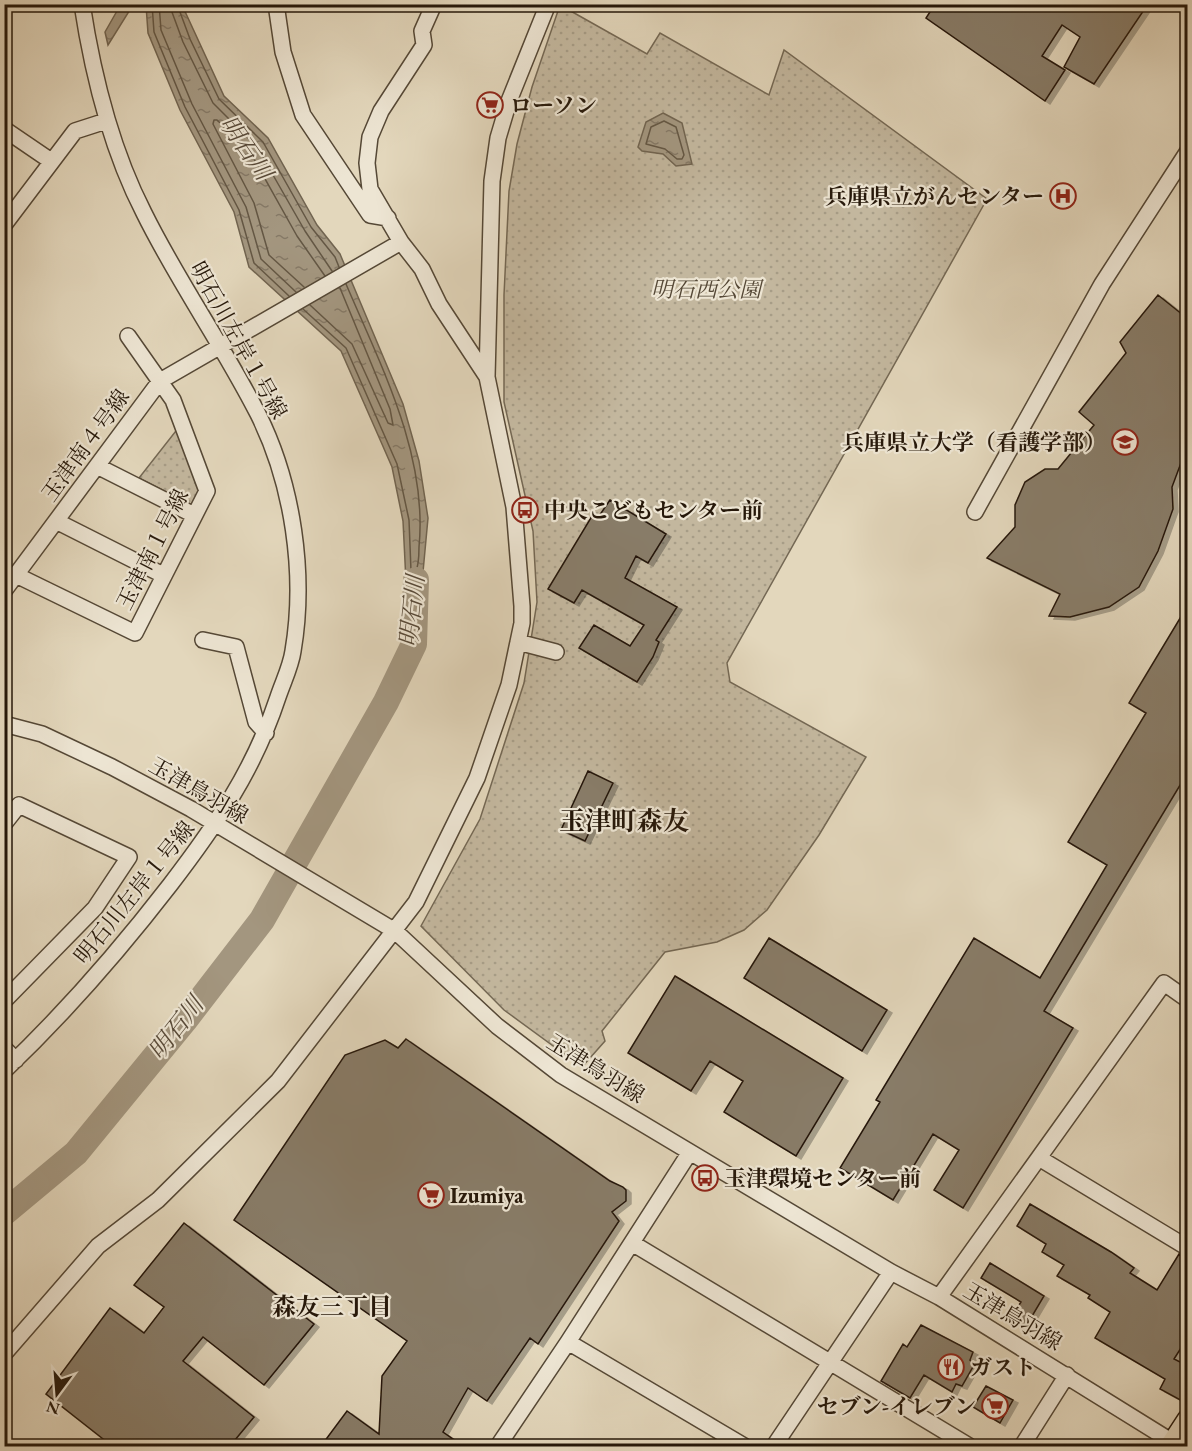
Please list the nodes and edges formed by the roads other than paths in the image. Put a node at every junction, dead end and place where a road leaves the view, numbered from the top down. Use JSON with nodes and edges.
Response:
{"nodes":[{"id":1,"x":82,"y":4,"type":"edge"},
{"id":2,"x":276,"y":4,"type":"edge"},
{"id":3,"x":434,"y":4,"type":"edge"},
{"id":4,"x":548,"y":4,"type":"edge"},
{"id":5,"x":106,"y":121,"type":"junction"},
{"id":6,"x":4,"y":129,"type":"edge"},
{"id":7,"x":1188,"y":151,"type":"edge"},
{"id":8,"x":51,"y":161,"type":"junction"},
{"id":9,"x":10,"y":207,"type":"edge"},
{"id":10,"x":388,"y":218,"type":"junction"},
{"id":11,"x":4,"y":225,"type":"edge"},
{"id":12,"x":401,"y":242,"type":"junction"},
{"id":13,"x":128,"y":336,"type":"dead end"},
{"id":14,"x":219,"y":345,"type":"junction"},
{"id":15,"x":487,"y":377,"type":"junction"},
{"id":16,"x":160,"y":381,"type":"junction"},
{"id":17,"x":97,"y":466,"type":"junction"},
{"id":18,"x":975,"y":512,"type":"dead end"},
{"id":19,"x":194,"y":515,"type":"junction"},
{"id":20,"x":56,"y":521,"type":"junction"},
{"id":21,"x":16,"y":575,"type":"junction"},
{"id":22,"x":163,"y":575,"type":"junction"},
{"id":23,"x":4,"y":591,"type":"edge"},
{"id":24,"x":203,"y":640,"type":"dead end"},
{"id":25,"x":518,"y":642,"type":"junction"},
{"id":26,"x":556,"y":652,"type":"dead end"},
{"id":27,"x":4,"y":724,"type":"edge"},
{"id":28,"x":266,"y":733,"type":"junction"},
{"id":29,"x":4,"y":824,"type":"edge"},
{"id":30,"x":216,"y":825,"type":"junction"},
{"id":31,"x":395,"y":931,"type":"junction"},
{"id":32,"x":1188,"y":1000,"type":"edge"},
{"id":33,"x":4,"y":1002,"type":"edge"},
{"id":34,"x":4,"y":1048,"type":"edge"},
{"id":35,"x":10,"y":1066,"type":"edge"},
{"id":36,"x":690,"y":1152,"type":"junction"},
{"id":37,"x":1039,"y":1158,"type":"junction"},
{"id":38,"x":632,"y":1243,"type":"junction"},
{"id":39,"x":1188,"y":1248,"type":"edge"},
{"id":40,"x":891,"y":1272,"type":"junction"},
{"id":41,"x":939,"y":1297,"type":"junction"},
{"id":42,"x":568,"y":1342,"type":"junction"},
{"id":43,"x":4,"y":1354,"type":"edge"},
{"id":44,"x":831,"y":1362,"type":"junction"},
{"id":45,"x":1067,"y":1376,"type":"junction"},
{"id":46,"x":1188,"y":1420,"type":"edge"},
{"id":47,"x":1174,"y":1445,"type":"edge"},
{"id":48,"x":498,"y":1446,"type":"edge"},
{"id":49,"x":744,"y":1446,"type":"edge"},
{"id":50,"x":774,"y":1446,"type":"edge"},
{"id":51,"x":969,"y":1446,"type":"edge"},
{"id":52,"x":1022,"y":1446,"type":"edge"}],
"edges":[{"from":1,"to":5,"type":"street","name":"明石川左岸１号線"},
{"from":2,"to":10,"type":"street"},
{"from":3,"to":10,"type":"street"},
{"from":4,"to":15,"type":"street"},
{"from":5,"to":8,"type":"street"},
{"from":5,"to":14,"type":"street","name":"明石川左岸１号線"},
{"from":6,"to":8,"type":"street"},
{"from":7,"to":18,"type":"street"},
{"from":8,"to":9,"type":"street"},
{"from":9,"to":11,"type":"street"},
{"from":10,"to":12,"type":"street"},
{"from":12,"to":14,"type":"street","name":"玉津南４号線"},
{"from":12,"to":15,"type":"street"},
{"from":13,"to":16,"type":"street","name":"玉津南１号線"},
{"from":14,"to":16,"type":"street","name":"玉津南４号線"},
{"from":14,"to":28,"type":"street","name":"明石川左岸１号線"},
{"from":15,"to":25,"type":"street"},
{"from":16,"to":17,"type":"street","name":"玉津南４号線"},
{"from":16,"to":19,"type":"street","name":"玉津南１号線"},
{"from":17,"to":19,"type":"street"},
{"from":17,"to":20,"type":"street","name":"玉津南４号線"},
{"from":19,"to":22,"type":"street","name":"玉津南１号線"},
{"from":20,"to":21,"type":"street","name":"玉津南４号線"},
{"from":20,"to":22,"type":"street"},
{"from":21,"to":22,"type":"street","name":"玉津南１号線"},
{"from":21,"to":23,"type":"street","name":"玉津南４号線"},
{"from":24,"to":28,"type":"street"},
{"from":25,"to":26,"type":"street"},
{"from":25,"to":31,"type":"street"},
{"from":27,"to":30,"type":"street","name":"玉津鳥羽線"},
{"from":28,"to":30,"type":"street","name":"明石川左岸１号線"},
{"from":29,"to":33,"type":"street"},
{"from":30,"to":31,"type":"street","name":"玉津鳥羽線"},
{"from":30,"to":35,"type":"street","name":"明石川左岸１号線"},
{"from":31,"to":36,"type":"street","name":"玉津鳥羽線"},
{"from":31,"to":43,"type":"street"},
{"from":32,"to":37,"type":"street"},
{"from":34,"to":35,"type":"street"},
{"from":36,"to":38,"type":"street"},
{"from":36,"to":40,"type":"street","name":"玉津鳥羽線"},
{"from":37,"to":39,"type":"street"},
{"from":37,"to":41,"type":"street"},
{"from":38,"to":42,"type":"street"},
{"from":38,"to":44,"type":"street"},
{"from":40,"to":41,"type":"street","name":"玉津鳥羽線"},
{"from":40,"to":44,"type":"street"},
{"from":41,"to":45,"type":"street","name":"玉津鳥羽線"},
{"from":42,"to":48,"type":"street"},
{"from":42,"to":49,"type":"street"},
{"from":44,"to":50,"type":"street"},
{"from":44,"to":51,"type":"street"},
{"from":45,"to":47,"type":"street","name":"玉津鳥羽線"},
{"from":45,"to":52,"type":"street"},
{"from":46,"to":47,"type":"highway"}]}
